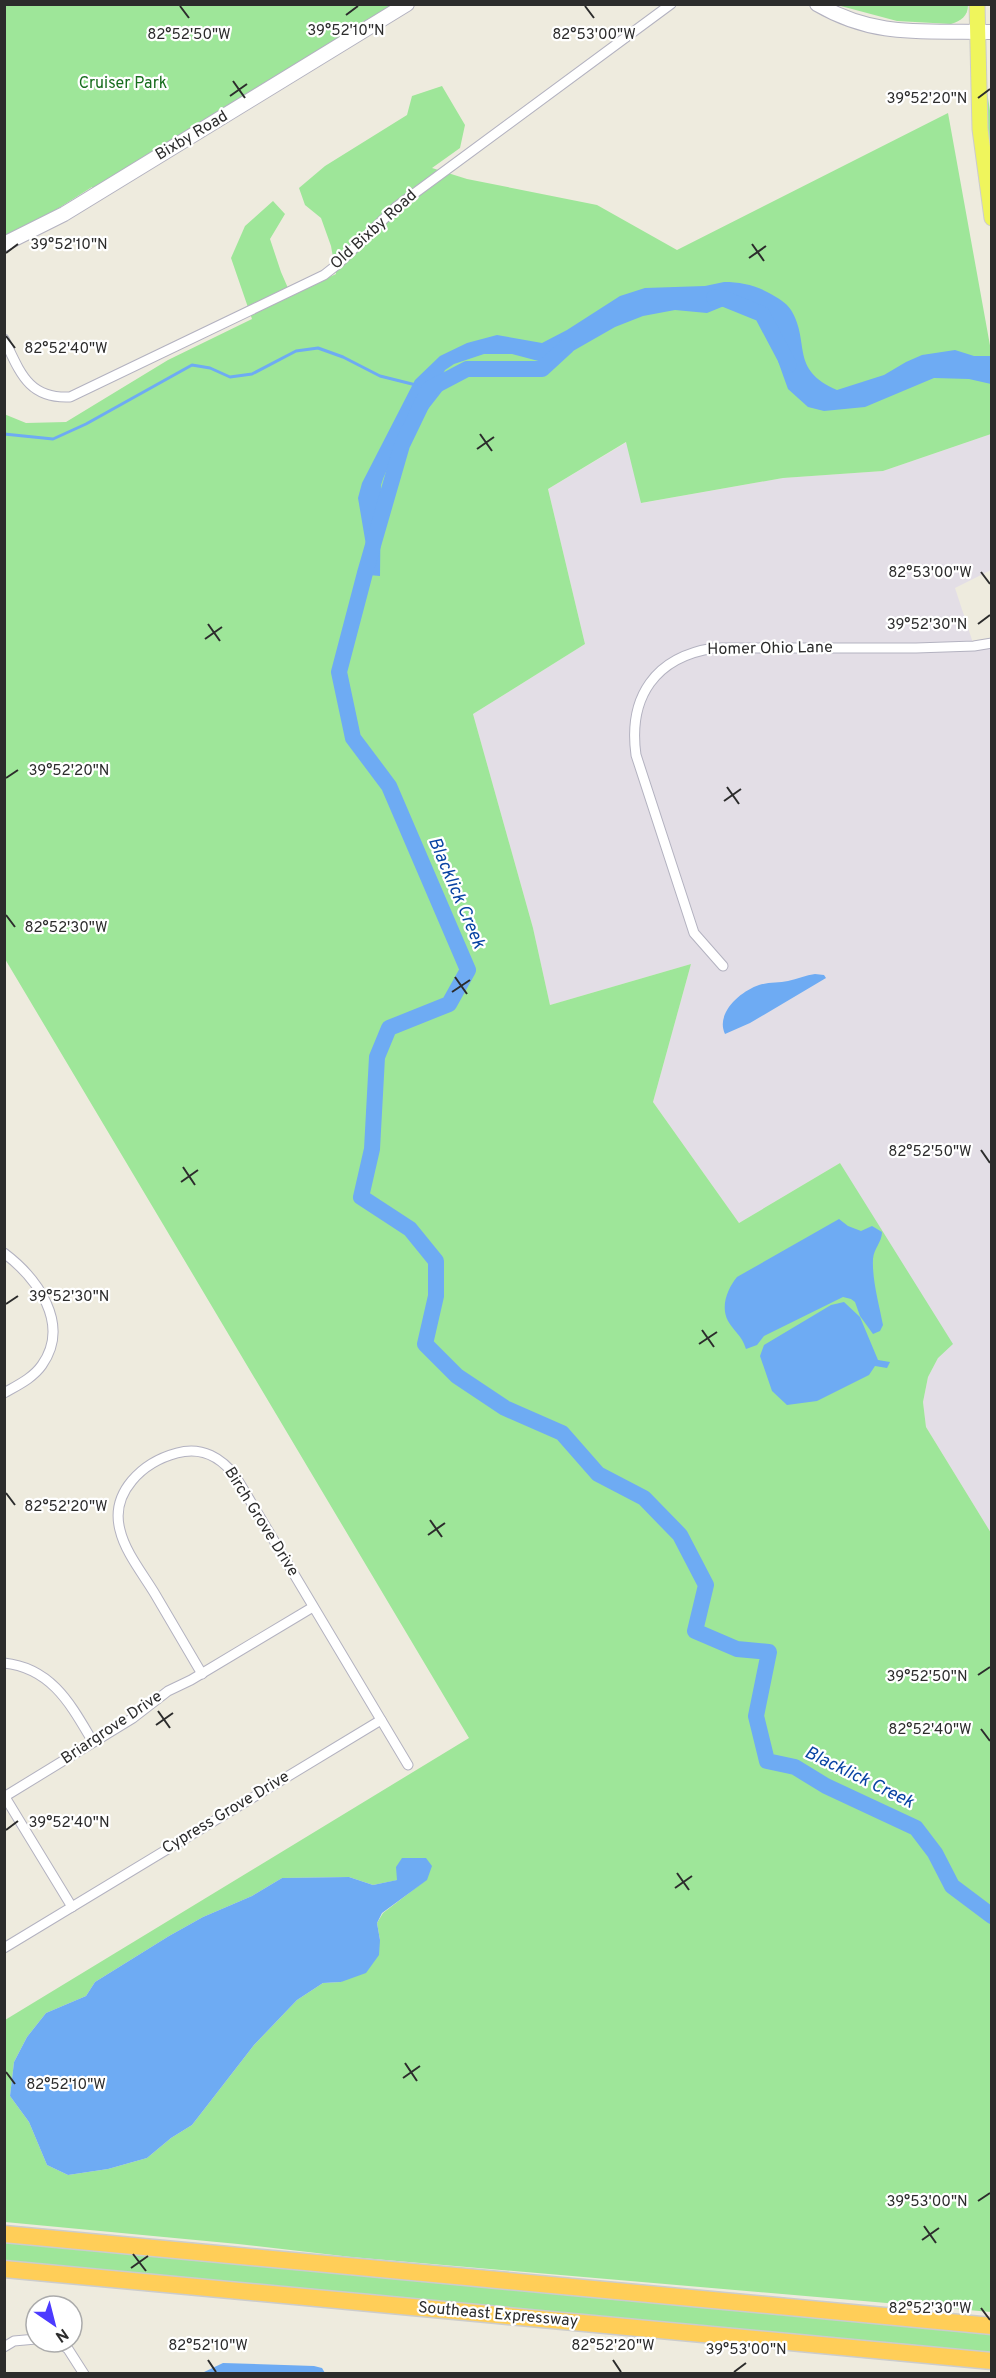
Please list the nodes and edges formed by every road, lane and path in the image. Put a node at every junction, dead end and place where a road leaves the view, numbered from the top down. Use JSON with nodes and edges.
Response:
{"nodes":[{"id":1,"x":407,"y":4,"type":"edge"},
{"id":2,"x":670,"y":4,"type":"edge"},
{"id":3,"x":817,"y":4,"type":"edge"},
{"id":4,"x":977,"y":4,"type":"edge"},
{"id":5,"x":984,"y":31,"type":"edge"},
{"id":6,"x":992,"y":218,"type":"edge"},
{"id":7,"x":4,"y":244,"type":"edge"},
{"id":8,"x":4,"y":339,"type":"edge"},
{"id":9,"x":992,"y":643,"type":"edge"},
{"id":10,"x":723,"y":966,"type":"dead end"},
{"id":11,"x":4,"y":1252,"type":"edge"},
{"id":12,"x":4,"y":1393,"type":"edge"},
{"id":13,"x":313,"y":1606,"type":"junction"},
{"id":14,"x":4,"y":1663,"type":"edge"},
{"id":15,"x":202,"y":1674,"type":"junction"},
{"id":16,"x":381,"y":1720,"type":"junction"},
{"id":17,"x":93,"y":1742,"type":"junction"},
{"id":18,"x":408,"y":1765,"type":"dead end"},
{"id":19,"x":5,"y":1797,"type":"edge"},
{"id":20,"x":72,"y":1907,"type":"junction"},
{"id":21,"x":4,"y":1948,"type":"edge"},
{"id":22,"x":4,"y":2234,"type":"edge"},
{"id":23,"x":4,"y":2269,"type":"edge"},
{"id":24,"x":992,"y":2326,"type":"edge"},
{"id":25,"x":24,"y":2340,"type":"edge"},
{"id":26,"x":4,"y":2347,"type":"edge"},
{"id":27,"x":71,"y":2354,"type":"edge"},
{"id":28,"x":992,"y":2361,"type":"edge"},
{"id":29,"x":84,"y":2373,"type":"edge"}],
"edges":[{"from":1,"to":7,"type":"street","name":"Bixby Road"},
{"from":2,"to":8,"type":"street","name":"Old Bixby Road"},
{"from":3,"to":5,"type":"street"},
{"from":4,"to":5,"type":"main road"},
{"from":5,"to":6,"type":"main road"},
{"from":9,"to":10,"type":"street","name":"Homer Ohio Lane"},
{"from":11,"to":12,"type":"street"},
{"from":13,"to":15,"type":"street","name":"Briargrove Drive"},
{"from":13,"to":15,"type":"street","name":"Birch Grove Drive"},
{"from":13,"to":16,"type":"street","name":"Birch Grove Drive"},
{"from":14,"to":17,"type":"street"},
{"from":15,"to":17,"type":"street","name":"Briargrove Drive"},
{"from":16,"to":18,"type":"street","name":"Birch Grove Drive"},
{"from":16,"to":20,"type":"street","name":"Cypress Grove Drive"},
{"from":17,"to":19,"type":"street","name":"Briargrove Drive"},
{"from":19,"to":20,"type":"street"},
{"from":20,"to":21,"type":"street","name":"Cypress Grove Drive"},
{"from":22,"to":24,"type":"highway"},
{"from":23,"to":28,"type":"highway","name":"Southeast Expressway"},
{"from":25,"to":26,"type":"street"},
{"from":27,"to":29,"type":"street"}]}
